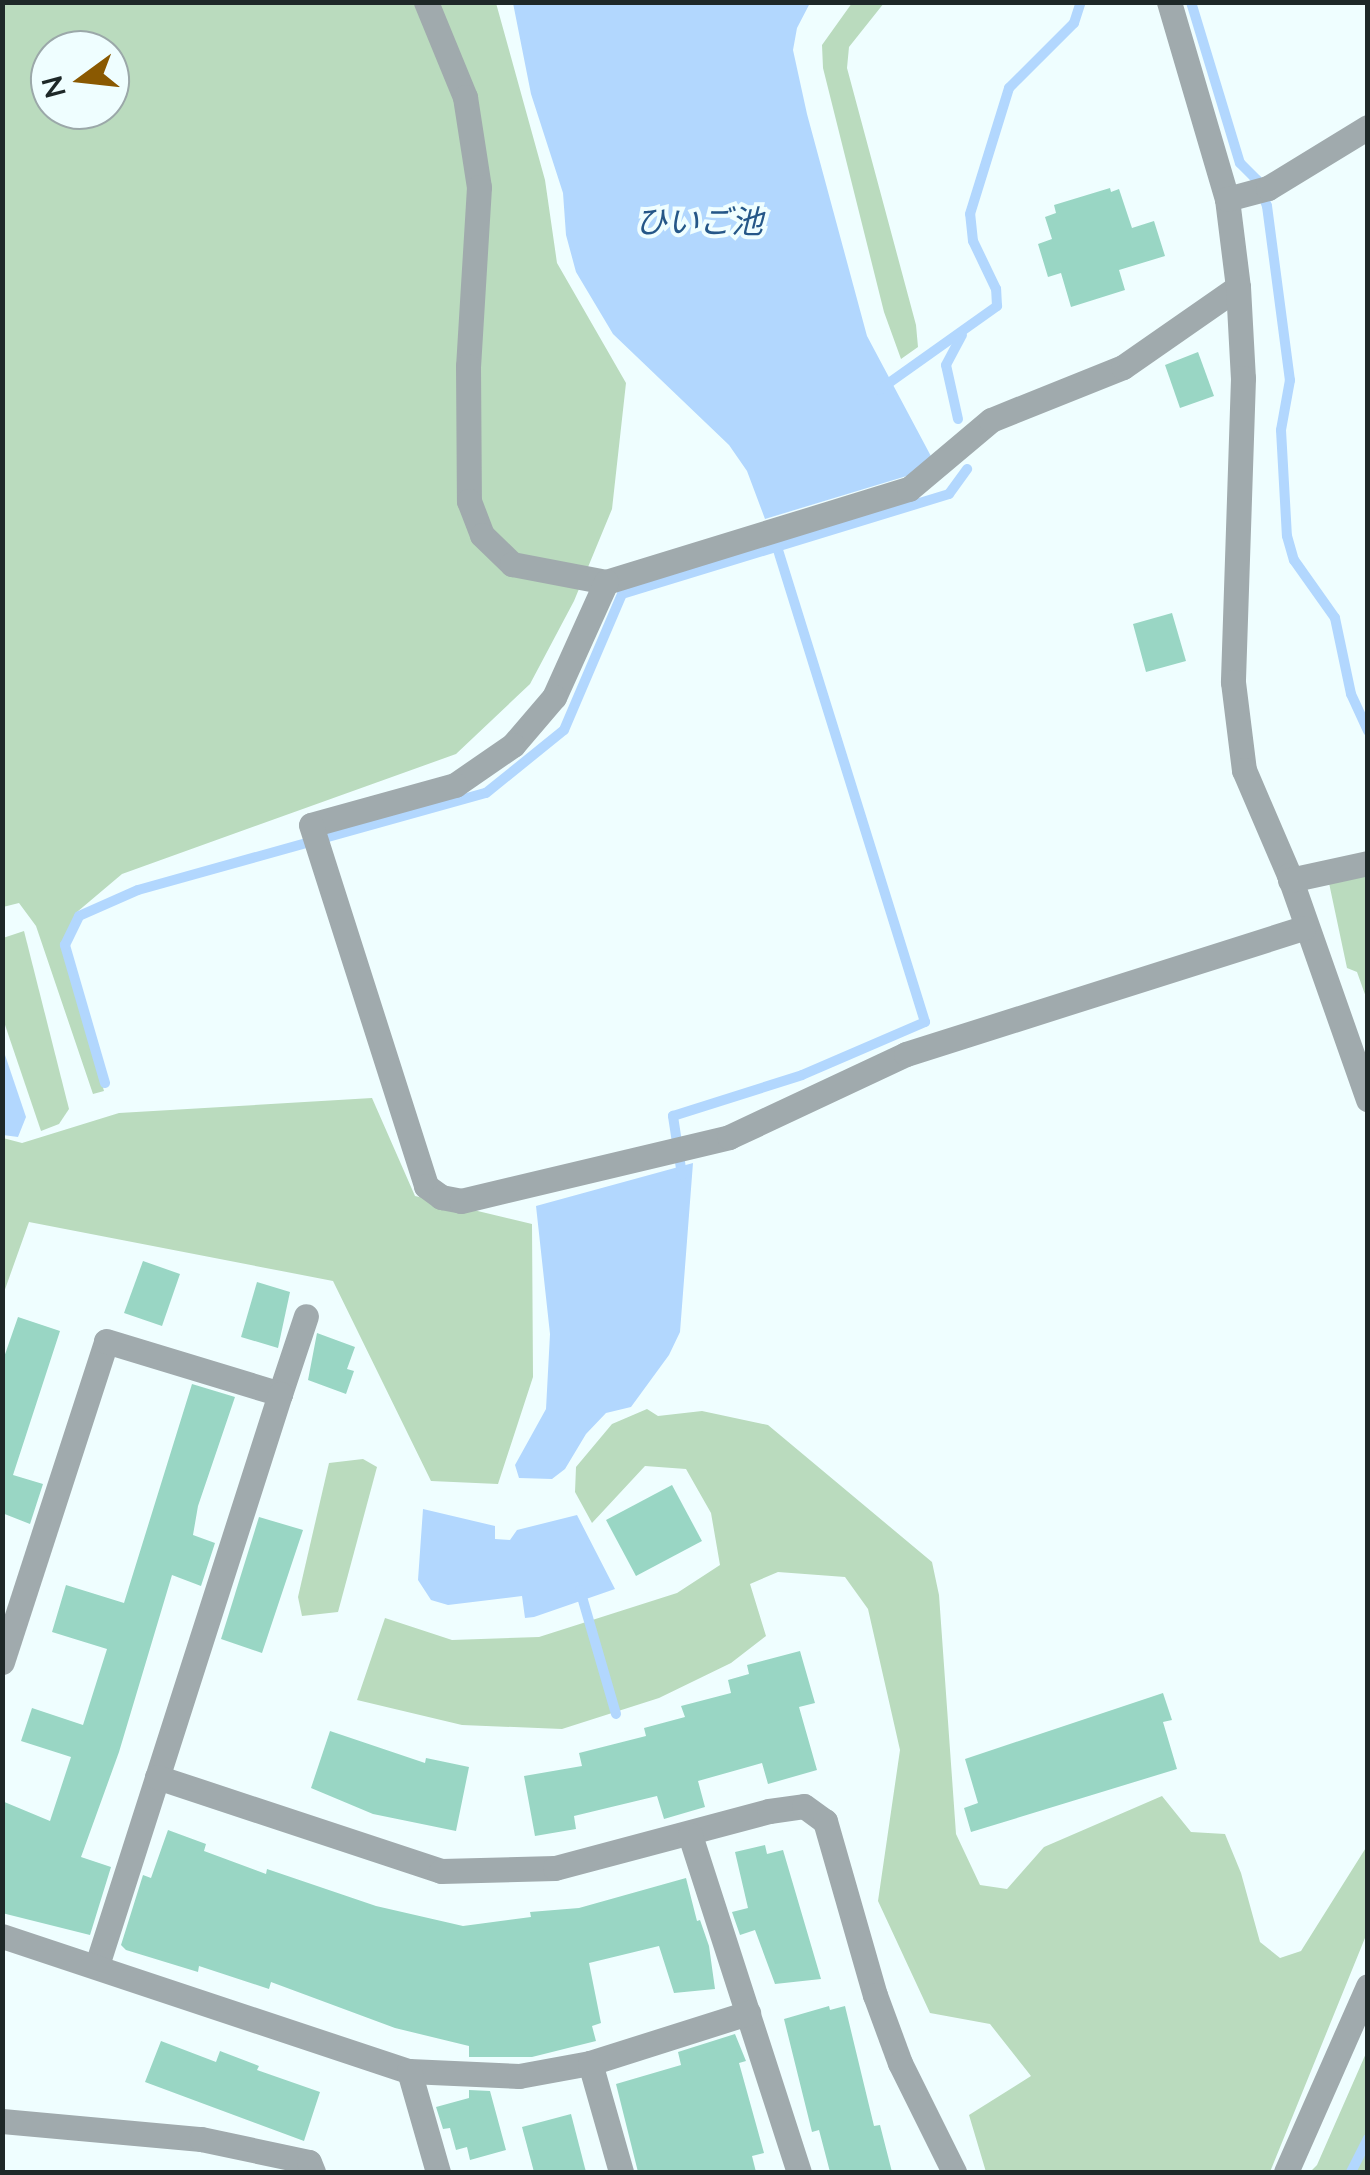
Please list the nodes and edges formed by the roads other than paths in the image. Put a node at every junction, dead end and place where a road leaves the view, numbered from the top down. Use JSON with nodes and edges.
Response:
{"nodes":[{"id":1,"x":426,"y":2,"type":"edge"},
{"id":2,"x":1170,"y":2,"type":"edge"},
{"id":3,"x":1368,"y":128,"type":"edge"},
{"id":4,"x":1249,"y":193,"type":"junction"},
{"id":5,"x":1238,"y":287,"type":"junction"},
{"id":6,"x":606,"y":582,"type":"junction"},
{"id":7,"x":1368,"y":862,"type":"edge"},
{"id":8,"x":1290,"y":880,"type":"junction"},
{"id":9,"x":1304,"y":928,"type":"junction"},
{"id":10,"x":1368,"y":1098,"type":"edge"},
{"id":11,"x":306,"y":1316,"type":"dead end"},
{"id":12,"x":280,"y":1394,"type":"junction"},
{"id":13,"x":2,"y":1662,"type":"edge"},
{"id":14,"x":157,"y":1777,"type":"junction"},
{"id":15,"x":690,"y":1835,"type":"junction"},
{"id":16,"x":2,"y":1936,"type":"edge"},
{"id":17,"x":97,"y":1965,"type":"junction"},
{"id":18,"x":1368,"y":1986,"type":"edge"},
{"id":19,"x":748,"y":2013,"type":"junction"},
{"id":20,"x":590,"y":2063,"type":"junction"},
{"id":21,"x":409,"y":2071,"type":"junction"},
{"id":22,"x":2,"y":2121,"type":"edge"},
{"id":23,"x":313,"y":2172,"type":"edge"},
{"id":24,"x":438,"y":2172,"type":"edge"},
{"id":25,"x":621,"y":2172,"type":"edge"},
{"id":26,"x":799,"y":2172,"type":"edge"},
{"id":27,"x":954,"y":2172,"type":"edge"},
{"id":28,"x":1286,"y":2172,"type":"edge"}],
"edges":[{"from":1,"to":6,"type":"street"},
{"from":2,"to":4,"type":"street"},
{"from":3,"to":4,"type":"street"},
{"from":4,"to":5,"type":"street"},
{"from":5,"to":6,"type":"street"},
{"from":5,"to":8,"type":"street"},
{"from":6,"to":9,"type":"street"},
{"from":7,"to":8,"type":"street"},
{"from":8,"to":9,"type":"street"},
{"from":9,"to":10,"type":"street"},
{"from":11,"to":12,"type":"street"},
{"from":12,"to":13,"type":"street"},
{"from":12,"to":14,"type":"street"},
{"from":14,"to":15,"type":"street"},
{"from":14,"to":17,"type":"street"},
{"from":15,"to":19,"type":"street"},
{"from":15,"to":27,"type":"street"},
{"from":16,"to":17,"type":"street"},
{"from":17,"to":21,"type":"street"},
{"from":18,"to":28,"type":"street"},
{"from":19,"to":20,"type":"street"},
{"from":19,"to":26,"type":"street"},
{"from":20,"to":21,"type":"street"},
{"from":20,"to":25,"type":"street"},
{"from":21,"to":24,"type":"street"},
{"from":22,"to":23,"type":"street"}]}
